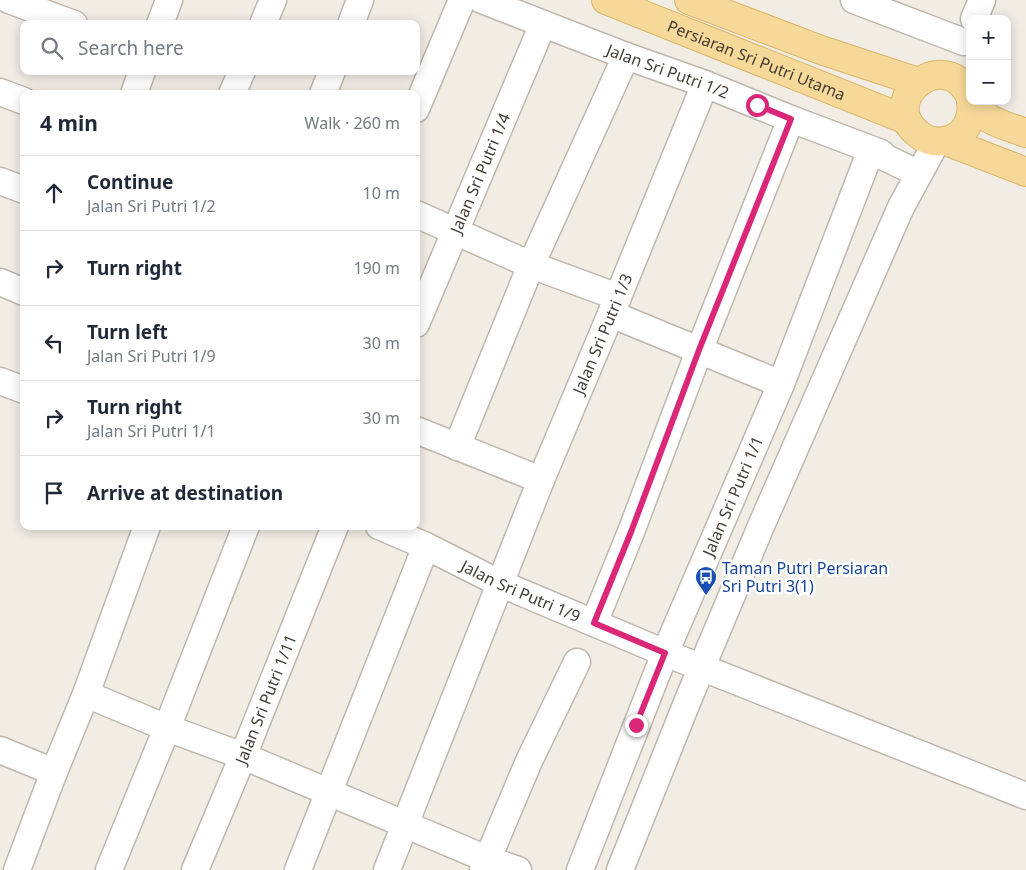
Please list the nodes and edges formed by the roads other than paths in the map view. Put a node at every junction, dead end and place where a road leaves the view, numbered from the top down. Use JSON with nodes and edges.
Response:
{"nodes":[{"id":1,"x":9,"y":0,"type":"edge"},
{"id":2,"x":169,"y":0,"type":"edge"},
{"id":3,"x":274,"y":0,"type":"edge"},
{"id":4,"x":360,"y":0,"type":"edge"},
{"id":5,"x":462,"y":0,"type":"edge"},
{"id":6,"x":482,"y":0,"type":"edge"},
{"id":7,"x":606,"y":0,"type":"edge"},
{"id":8,"x":689,"y":0,"type":"edge"},
{"id":9,"x":854,"y":0,"type":"edge"},
{"id":10,"x":982,"y":0,"type":"edge"},
{"id":11,"x":975,"y":15,"type":"edge"},
{"id":12,"x":63,"y":20,"type":"edge"},
{"id":13,"x":162,"y":20,"type":"edge"},
{"id":14,"x":265,"y":20,"type":"edge"},
{"id":15,"x":352,"y":20,"type":"edge"},
{"id":16,"x":543,"y":24,"type":"junction"},
{"id":17,"x":966,"y":28,"type":"edge"},
{"id":18,"x":966,"y":36,"type":"edge"},
{"id":19,"x":626,"y":56,"type":"junction"},
{"id":20,"x":141,"y":75,"type":"edge"},
{"id":21,"x":240,"y":75,"type":"edge"},
{"id":22,"x":330,"y":75,"type":"edge"},
{"id":23,"x":948,"y":76,"type":"junction"},
{"id":24,"x":918,"y":82,"type":"junction"},
{"id":25,"x":705,"y":84,"type":"junction"},
{"id":26,"x":966,"y":88,"type":"edge"},
{"id":27,"x":135,"y":90,"type":"edge"},
{"id":28,"x":234,"y":90,"type":"edge"},
{"id":29,"x":325,"y":90,"type":"edge"},
{"id":30,"x":0,"y":92,"type":"edge"},
{"id":31,"x":20,"y":100,"type":"edge"},
{"id":32,"x":420,"y":100,"type":"edge"},
{"id":33,"x":972,"y":105,"type":"edge"},
{"id":34,"x":974,"y":105,"type":"edge"},
{"id":35,"x":791,"y":119,"type":"junction"},
{"id":36,"x":926,"y":133,"type":"junction"},
{"id":37,"x":1026,"y":133,"type":"edge"},
{"id":38,"x":871,"y":150,"type":"junction"},
{"id":39,"x":908,"y":168,"type":"junction"},
{"id":40,"x":1026,"y":172,"type":"edge"},
{"id":41,"x":0,"y":181,"type":"edge"},
{"id":42,"x":20,"y":188,"type":"edge"},
{"id":43,"x":901,"y":207,"type":"junction"},
{"id":44,"x":420,"y":216,"type":"edge"},
{"id":45,"x":456,"y":231,"type":"junction"},
{"id":46,"x":531,"y":265,"type":"junction"},
{"id":47,"x":0,"y":282,"type":"edge"},
{"id":48,"x":20,"y":290,"type":"edge"},
{"id":49,"x":615,"y":306,"type":"junction"},
{"id":50,"x":420,"y":315,"type":"edge"},
{"id":51,"x":699,"y":350,"type":"junction"},
{"id":52,"x":0,"y":381,"type":"edge"},
{"id":53,"x":781,"y":384,"type":"junction"},
{"id":54,"x":20,"y":388,"type":"edge"},
{"id":55,"x":420,"y":432,"type":"edge"},
{"id":56,"x":457,"y":447,"type":"junction"},
{"id":57,"x":541,"y":480,"type":"junction"},
{"id":58,"x":146,"y":530,"type":"edge"},
{"id":59,"x":244,"y":530,"type":"edge"},
{"id":60,"x":332,"y":530,"type":"edge"},
{"id":61,"x":388,"y":530,"type":"edge"},
{"id":62,"x":426,"y":546,"type":"junction"},
{"id":63,"x":499,"y":583,"type":"junction"},
{"id":64,"x":594,"y":623,"type":"junction"},
{"id":65,"x":665,"y":653,"type":"junction"},
{"id":66,"x":577,"y":662,"type":"dead end"},
{"id":67,"x":702,"y":668,"type":"junction"},
{"id":68,"x":86,"y":694,"type":"junction"},
{"id":69,"x":167,"y":728,"type":"junction"},
{"id":70,"x":0,"y":750,"type":"edge"},
{"id":71,"x":243,"y":756,"type":"junction"},
{"id":72,"x":54,"y":772,"type":"junction"},
{"id":73,"x":329,"y":793,"type":"junction"},
{"id":74,"x":1026,"y":796,"type":"edge"},
{"id":75,"x":405,"y":824,"type":"junction"},
{"id":76,"x":12,"y":863,"type":"edge"},
{"id":77,"x":485,"y":865,"type":"edge"},
{"id":78,"x":109,"y":870,"type":"edge"},
{"id":79,"x":195,"y":870,"type":"edge"},
{"id":80,"x":298,"y":870,"type":"edge"},
{"id":81,"x":387,"y":870,"type":"edge"},
{"id":82,"x":518,"y":870,"type":"edge"},
{"id":83,"x":580,"y":870,"type":"edge"},
{"id":84,"x":620,"y":870,"type":"edge"}],
"edges":[{"from":1,"to":12,"type":"street"},
{"from":2,"to":13,"type":"street"},
{"from":3,"to":14,"type":"street"},
{"from":4,"to":15,"type":"street"},
{"from":5,"to":32,"type":"street"},
{"from":6,"to":16,"type":"street","name":"Jalan Sri Putri 1/2"},
{"from":7,"to":36,"type":"main road","name":"Persiaran Sri Putri Utama"},
{"from":8,"to":24,"type":"main road","name":"Persiaran Sri Putri Utama"},
{"from":9,"to":17,"type":"street"},
{"from":10,"to":11,"type":"street"},
{"from":16,"to":19,"type":"street","name":"Jalan Sri Putri 1/2"},
{"from":16,"to":45,"type":"street","name":"Jalan Sri Putri 1/4"},
{"from":18,"to":23,"type":"street"},
{"from":19,"to":25,"type":"street","name":"Jalan Sri Putri 1/2"},
{"from":19,"to":46,"type":"street"},
{"from":20,"to":27,"type":"street"},
{"from":21,"to":28,"type":"street"},
{"from":22,"to":29,"type":"street"},
{"from":23,"to":24,"type":"main road"},
{"from":23,"to":26,"type":"main road"},
{"from":24,"to":36,"type":"main road"},
{"from":25,"to":35,"type":"street","name":"Jalan Sri Putri 1/2"},
{"from":25,"to":49,"type":"street","name":"Jalan Sri Putri 1/3"},
{"from":30,"to":31,"type":"street"},
{"from":33,"to":36,"type":"main road"},
{"from":34,"to":37,"type":"main road"},
{"from":35,"to":38,"type":"street","name":"Jalan Sri Putri 1/2"},
{"from":35,"to":51,"type":"street"},
{"from":36,"to":39,"type":"street"},
{"from":36,"to":40,"type":"main road","name":"Persiaran Sri Putri Utama"},
{"from":36,"to":43,"type":"street"},
{"from":38,"to":39,"type":"street","name":"Jalan Sri Putri 1/2"},
{"from":38,"to":53,"type":"street","name":"Jalan Sri Putri 1/1"},
{"from":39,"to":43,"type":"street"},
{"from":41,"to":42,"type":"street"},
{"from":43,"to":67,"type":"street"},
{"from":44,"to":45,"type":"street"},
{"from":45,"to":46,"type":"street"},
{"from":45,"to":50,"type":"street","name":"Jalan Sri Putri 1/4"},
{"from":46,"to":49,"type":"street"},
{"from":46,"to":56,"type":"street"},
{"from":47,"to":48,"type":"street"},
{"from":49,"to":51,"type":"street"},
{"from":49,"to":57,"type":"street","name":"Jalan Sri Putri 1/3"},
{"from":51,"to":53,"type":"street"},
{"from":51,"to":64,"type":"street"},
{"from":52,"to":54,"type":"street"},
{"from":53,"to":65,"type":"street","name":"Jalan Sri Putri 1/1"},
{"from":55,"to":56,"type":"street"},
{"from":56,"to":57,"type":"street"},
{"from":57,"to":63,"type":"street","name":"Jalan Sri Putri 1/3"},
{"from":58,"to":68,"type":"street"},
{"from":59,"to":69,"type":"street"},
{"from":60,"to":71,"type":"street","name":"Jalan Sri Putri 1/11"},
{"from":61,"to":62,"type":"street","name":"Jalan Sri Putri 1/9"},
{"from":62,"to":63,"type":"street","name":"Jalan Sri Putri 1/9"},
{"from":62,"to":73,"type":"street"},
{"from":63,"to":64,"type":"street","name":"Jalan Sri Putri 1/9"},
{"from":63,"to":75,"type":"street","name":"Jalan Sri Putri 1/3"},
{"from":64,"to":65,"type":"street","name":"Jalan Sri Putri 1/9"},
{"from":65,"to":67,"type":"street","name":"Jalan Sri Putri 1/9"},
{"from":65,"to":83,"type":"street","name":"Jalan Sri Putri 1/1"},
{"from":66,"to":77,"type":"street"},
{"from":67,"to":74,"type":"street","name":"Jalan Sri Putri 1/9"},
{"from":67,"to":84,"type":"street"},
{"from":68,"to":69,"type":"street"},
{"from":68,"to":72,"type":"street"},
{"from":69,"to":71,"type":"street"},
{"from":69,"to":78,"type":"street"},
{"from":70,"to":72,"type":"street"},
{"from":71,"to":73,"type":"street"},
{"from":71,"to":79,"type":"street","name":"Jalan Sri Putri 1/11"},
{"from":72,"to":76,"type":"street"},
{"from":73,"to":75,"type":"street"},
{"from":73,"to":80,"type":"street"},
{"from":75,"to":77,"type":"street"},
{"from":75,"to":81,"type":"street","name":"Jalan Sri Putri 1/3"},
{"from":77,"to":82,"type":"street"}]}
